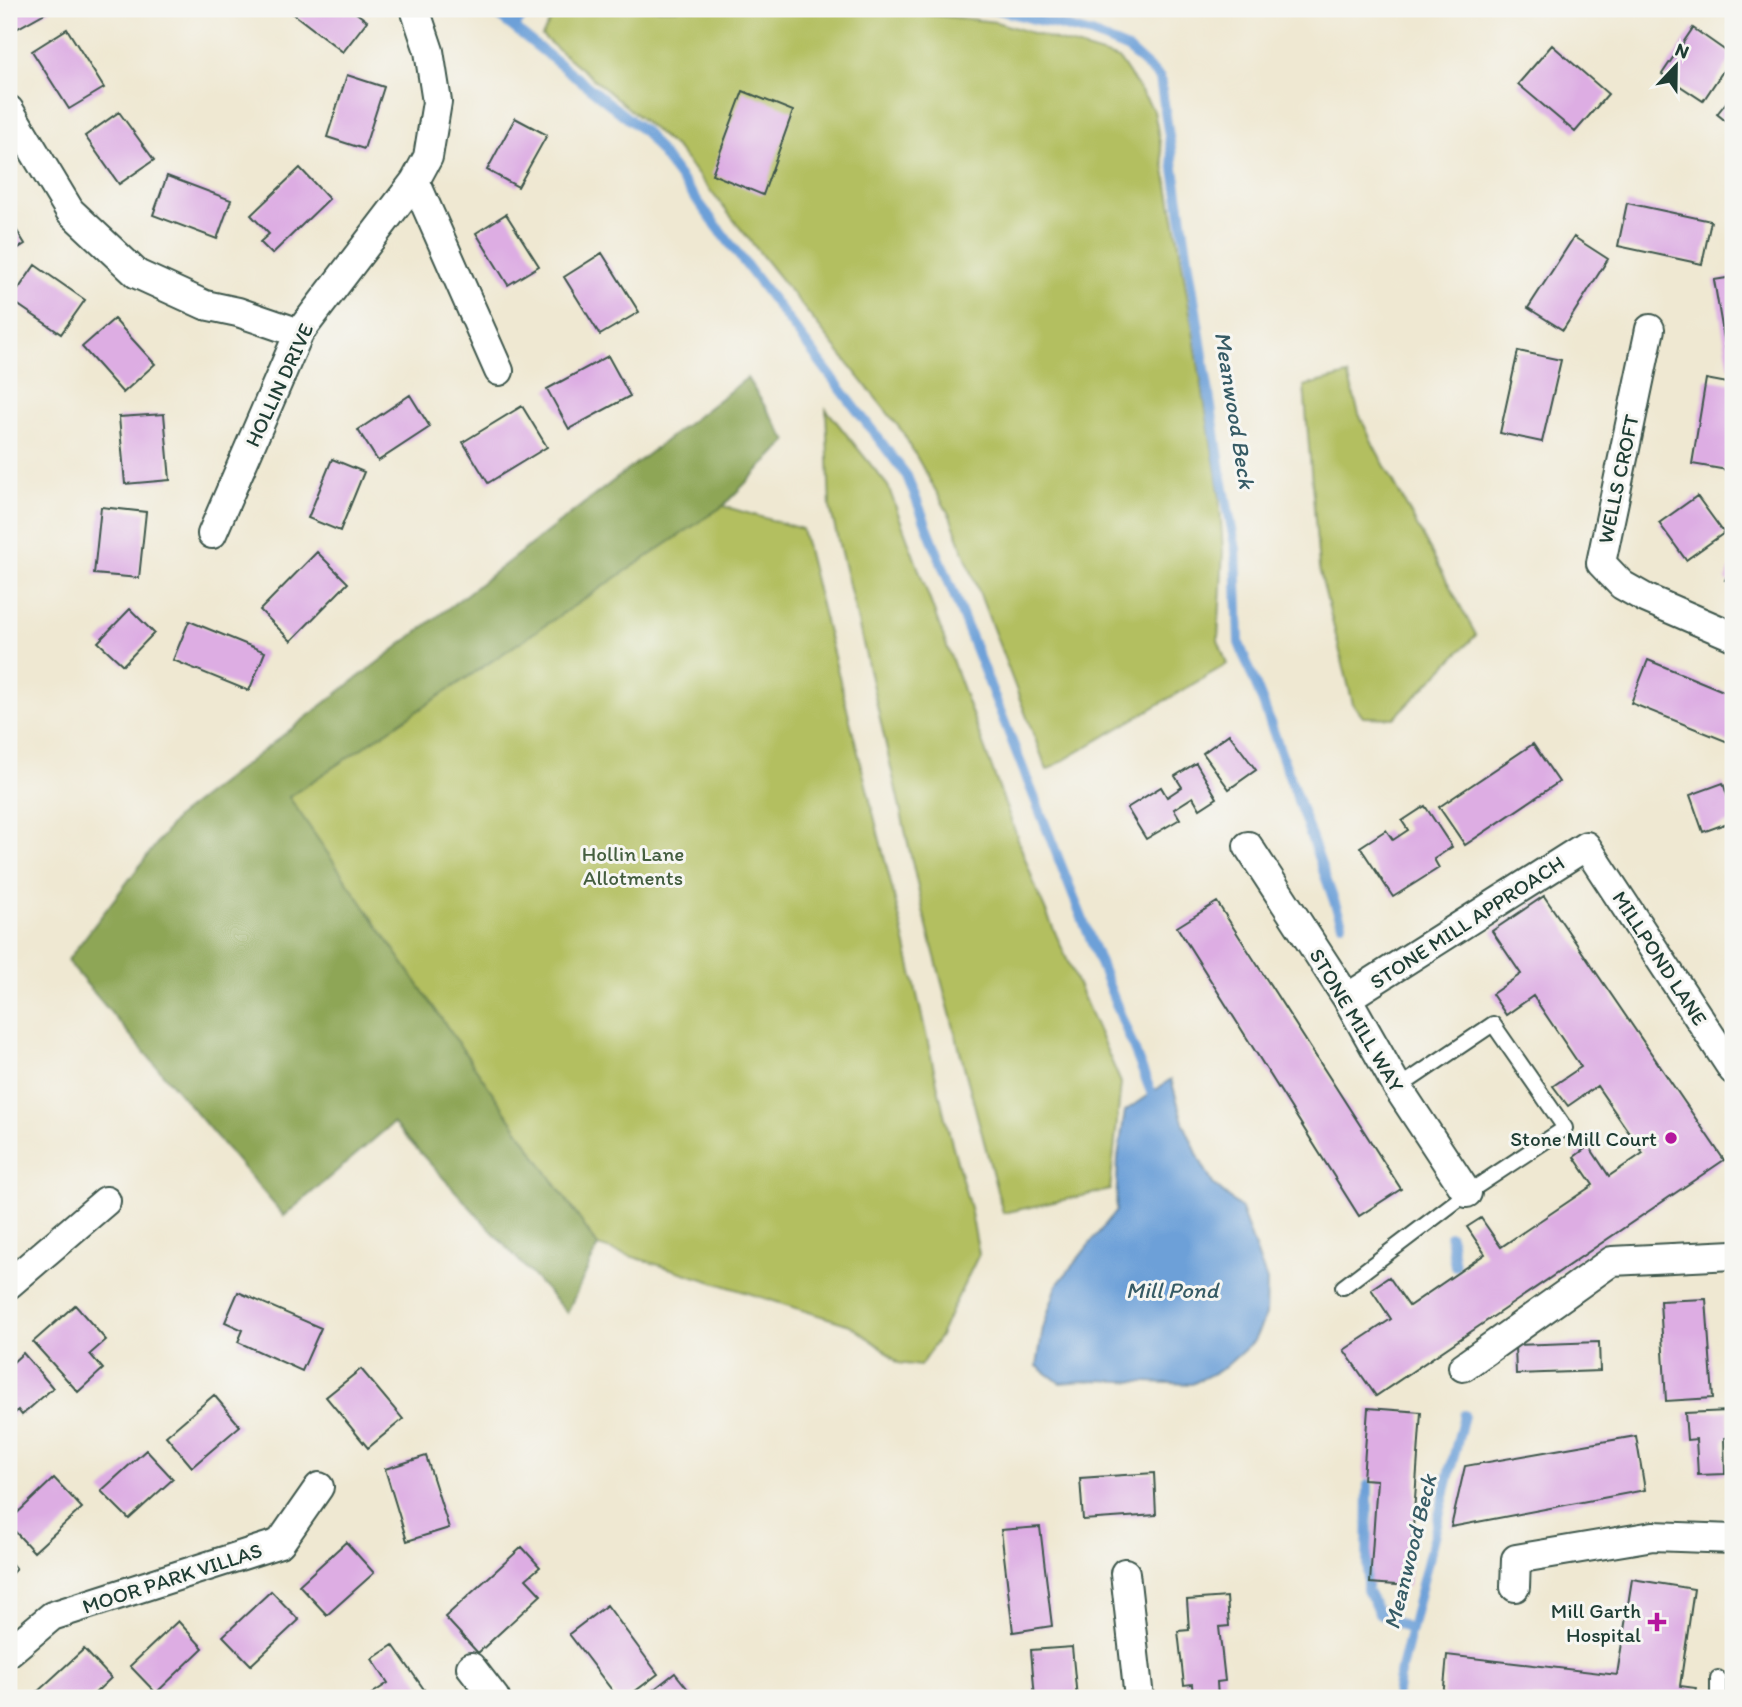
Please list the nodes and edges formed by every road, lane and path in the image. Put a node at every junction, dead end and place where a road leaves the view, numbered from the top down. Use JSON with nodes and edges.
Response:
{"nodes":[{"id":1,"x":415,"y":9,"type":"edge"},
{"id":2,"x":9,"y":110,"type":"edge"},
{"id":3,"x":415,"y":181,"type":"junction"},
{"id":4,"x":1650,"y":329,"type":"dead end"},
{"id":5,"x":299,"y":333,"type":"junction"},
{"id":6,"x":499,"y":370,"type":"dead end"},
{"id":7,"x":212,"y":534,"type":"dead end"},
{"id":8,"x":1733,"y":636,"type":"edge"},
{"id":9,"x":1248,"y":846,"type":"dead end"},
{"id":10,"x":1586,"y":846,"type":"joint"},
{"id":11,"x":1347,"y":998,"type":"junction"},
{"id":12,"x":1733,"y":1070,"type":"edge"},
{"id":13,"x":1398,"y":1088,"type":"junction"},
{"id":14,"x":1467,"y":1193,"type":"junction"},
{"id":15,"x":106,"y":1201,"type":"dead end"},
{"id":16,"x":1733,"y":1255,"type":"edge"},
{"id":17,"x":9,"y":1284,"type":"edge"},
{"id":18,"x":1343,"y":1287,"type":"dead end"},
{"id":19,"x":1463,"y":1367,"type":"dead end"},
{"id":20,"x":319,"y":1487,"type":"dead end"},
{"id":21,"x":1733,"y":1539,"type":"edge"},
{"id":22,"x":1125,"y":1573,"type":"dead end"},
{"id":23,"x":1515,"y":1587,"type":"dead end"},
{"id":24,"x":9,"y":1652,"type":"edge"},
{"id":25,"x":471,"y":1667,"type":"dead end"},
{"id":26,"x":1717,"y":1678,"type":"dead end"},
{"id":27,"x":495,"y":1698,"type":"edge"},
{"id":28,"x":1139,"y":1698,"type":"edge"},
{"id":29,"x":1718,"y":1698,"type":"edge"}],
"edges":[{"from":1,"to":3,"type":"street","name":"HOLLIN DRIVE"},
{"from":2,"to":5,"type":"street"},
{"from":3,"to":5,"type":"street","name":"HOLLIN DRIVE"},
{"from":3,"to":6,"type":"street"},
{"from":4,"to":8,"type":"street","name":"WELLS CROFT"},
{"from":5,"to":7,"type":"street","name":"HOLLIN DRIVE"},
{"from":9,"to":11,"type":"street","name":"STONE MILL WAY"},
{"from":10,"to":11,"type":"street","name":"STONE MILL APPROACH"},
{"from":10,"to":12,"type":"street","name":"MILLPOND LANE"},
{"from":11,"to":13,"type":"street","name":"STONE MILL WAY"},
{"from":13,"to":14,"type":"street","name":"STONE MILL WAY"},
{"from":13,"to":14,"type":"lane"},
{"from":14,"to":18,"type":"lane"},
{"from":15,"to":17,"type":"street"},
{"from":16,"to":19,"type":"street"},
{"from":20,"to":24,"type":"street","name":"MOOR PARK VILLAS"},
{"from":21,"to":23,"type":"street"},
{"from":22,"to":28,"type":"street"},
{"from":25,"to":27,"type":"street"},
{"from":26,"to":29,"type":"lane"}]}
